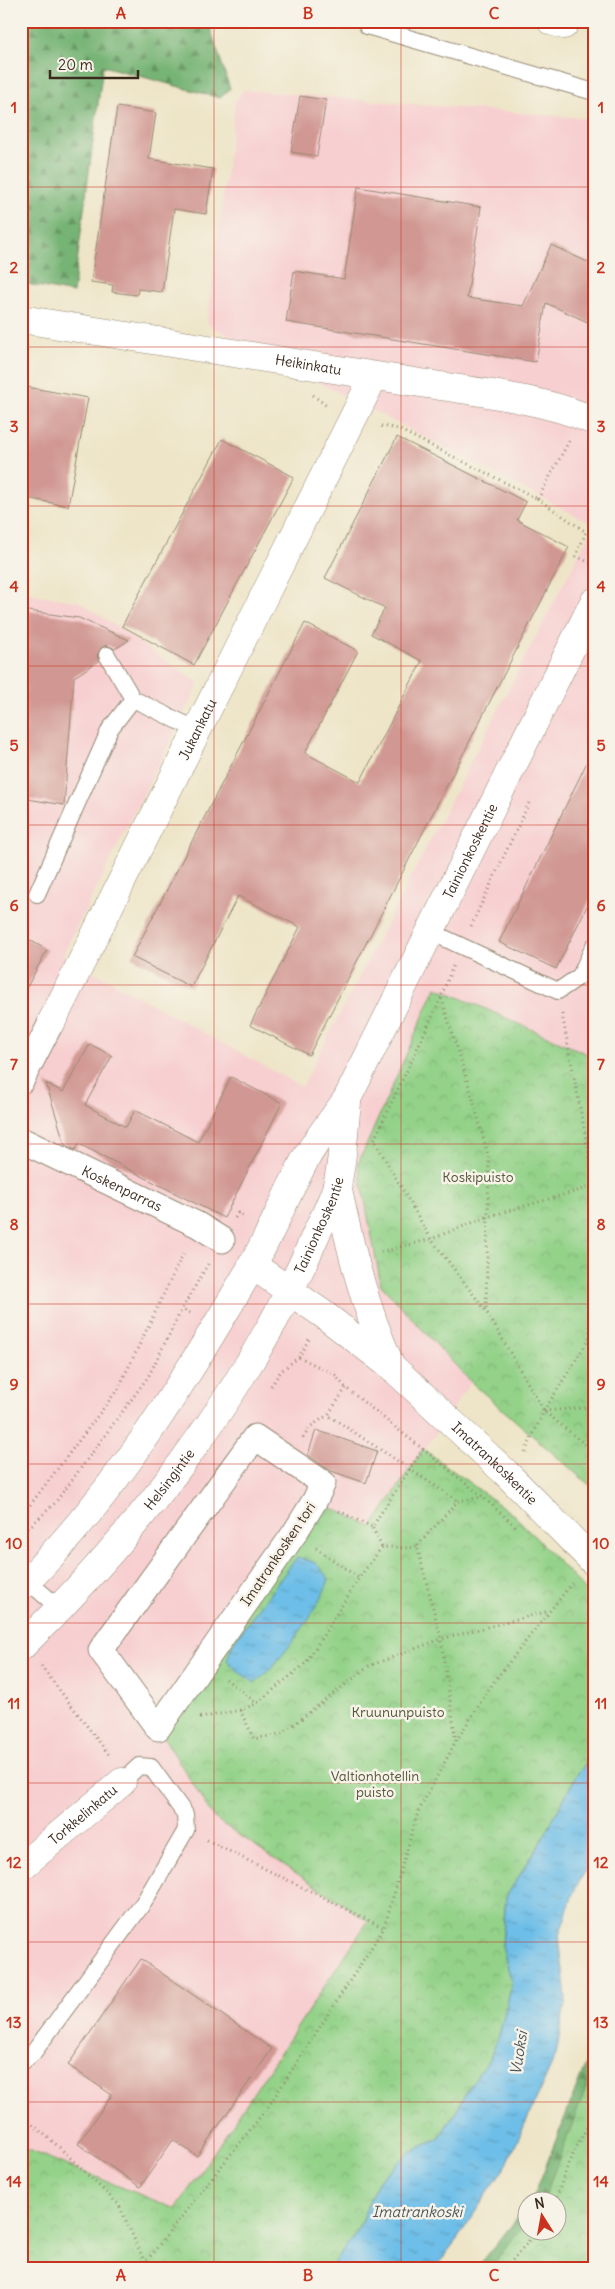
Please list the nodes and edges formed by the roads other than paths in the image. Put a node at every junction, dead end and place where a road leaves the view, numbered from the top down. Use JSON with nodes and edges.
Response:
{"nodes":[{"id":1,"x":367,"y":26,"type":"dead end"},
{"id":2,"x":594,"y":92,"type":"edge"},
{"id":3,"x":21,"y":319,"type":"edge"},
{"id":4,"x":374,"y":376,"type":"junction"},
{"id":5,"x":588,"y":418,"type":"edge"},
{"id":6,"x":594,"y":602,"type":"edge"},
{"id":7,"x":107,"y":655,"type":"dead end"},
{"id":8,"x":133,"y":699,"type":"junction"},
{"id":9,"x":197,"y":730,"type":"junction"},
{"id":10,"x":36,"y":894,"type":"dead end"},
{"id":11,"x":429,"y":932,"type":"junction"},
{"id":12,"x":594,"y":946,"type":"edge"},
{"id":13,"x":587,"y":979,"type":"edge"},
{"id":14,"x":52,"y":1021,"type":"joint"},
{"id":15,"x":21,"y":1081,"type":"edge"},
{"id":16,"x":347,"y":1099,"type":"junction"},
{"id":17,"x":21,"y":1140,"type":"edge"},
{"id":18,"x":337,"y":1185,"type":"junction"},
{"id":19,"x":222,"y":1240,"type":"dead end"},
{"id":20,"x":252,"y":1265,"type":"junction"},
{"id":21,"x":290,"y":1291,"type":"junction"},
{"id":22,"x":392,"y":1367,"type":"junction"},
{"id":23,"x":594,"y":1562,"type":"edge"},
{"id":24,"x":24,"y":1581,"type":"edge"},
{"id":25,"x":60,"y":1609,"type":"junction"},
{"id":26,"x":29,"y":1653,"type":"edge"},
{"id":27,"x":205,"y":1662,"type":"joint"},
{"id":28,"x":118,"y":1771,"type":"joint"},
{"id":29,"x":21,"y":1867,"type":"edge"},
{"id":30,"x":21,"y":2063,"type":"edge"}],
"edges":[{"from":1,"to":2,"type":"lane"},
{"from":3,"to":4,"type":"main road","name":"Heikinkatu"},
{"from":4,"to":5,"type":"main road","name":"Heikinkatu"},
{"from":4,"to":9,"type":"main road","name":"Jukankatu"},
{"from":6,"to":11,"type":"main road","name":"Tainionkoskentie"},
{"from":7,"to":8,"type":"lane"},
{"from":8,"to":9,"type":"lane"},
{"from":8,"to":10,"type":"lane"},
{"from":9,"to":14,"type":"main road","name":"Jukankatu"},
{"from":11,"to":13,"type":"lane"},
{"from":11,"to":16,"type":"main road","name":"Tainionkoskentie"},
{"from":12,"to":13,"type":"lane"},
{"from":14,"to":15,"type":"street","name":"Jukankatu"},
{"from":16,"to":18,"type":"main road","name":"Tainionkoskentie"},
{"from":16,"to":20,"type":"main road","name":"Tainionkoskentie"},
{"from":17,"to":19,"type":"street","name":"Koskenparras"},
{"from":18,"to":21,"type":"main road","name":"Tainionkoskentie"},
{"from":18,"to":22,"type":"main road","name":"Imatrankoskentie"},
{"from":20,"to":21,"type":"main road","name":"Imatrankoskentie"},
{"from":20,"to":24,"type":"main road"},
{"from":21,"to":22,"type":"main road","name":"Imatrankoskentie"},
{"from":21,"to":25,"type":"main road","name":"Helsingintie"},
{"from":22,"to":23,"type":"main road","name":"Imatrankoskentie"},
{"from":24,"to":25,"type":"lane"},
{"from":25,"to":26,"type":"main road","name":"Helsingintie"},
{"from":27,"to":27,"type":"street","name":"Imatrankosken tori"},
{"from":28,"to":29,"type":"main road","name":"Torkkelinkatu"},
{"from":28,"to":30,"type":"lane"}]}
